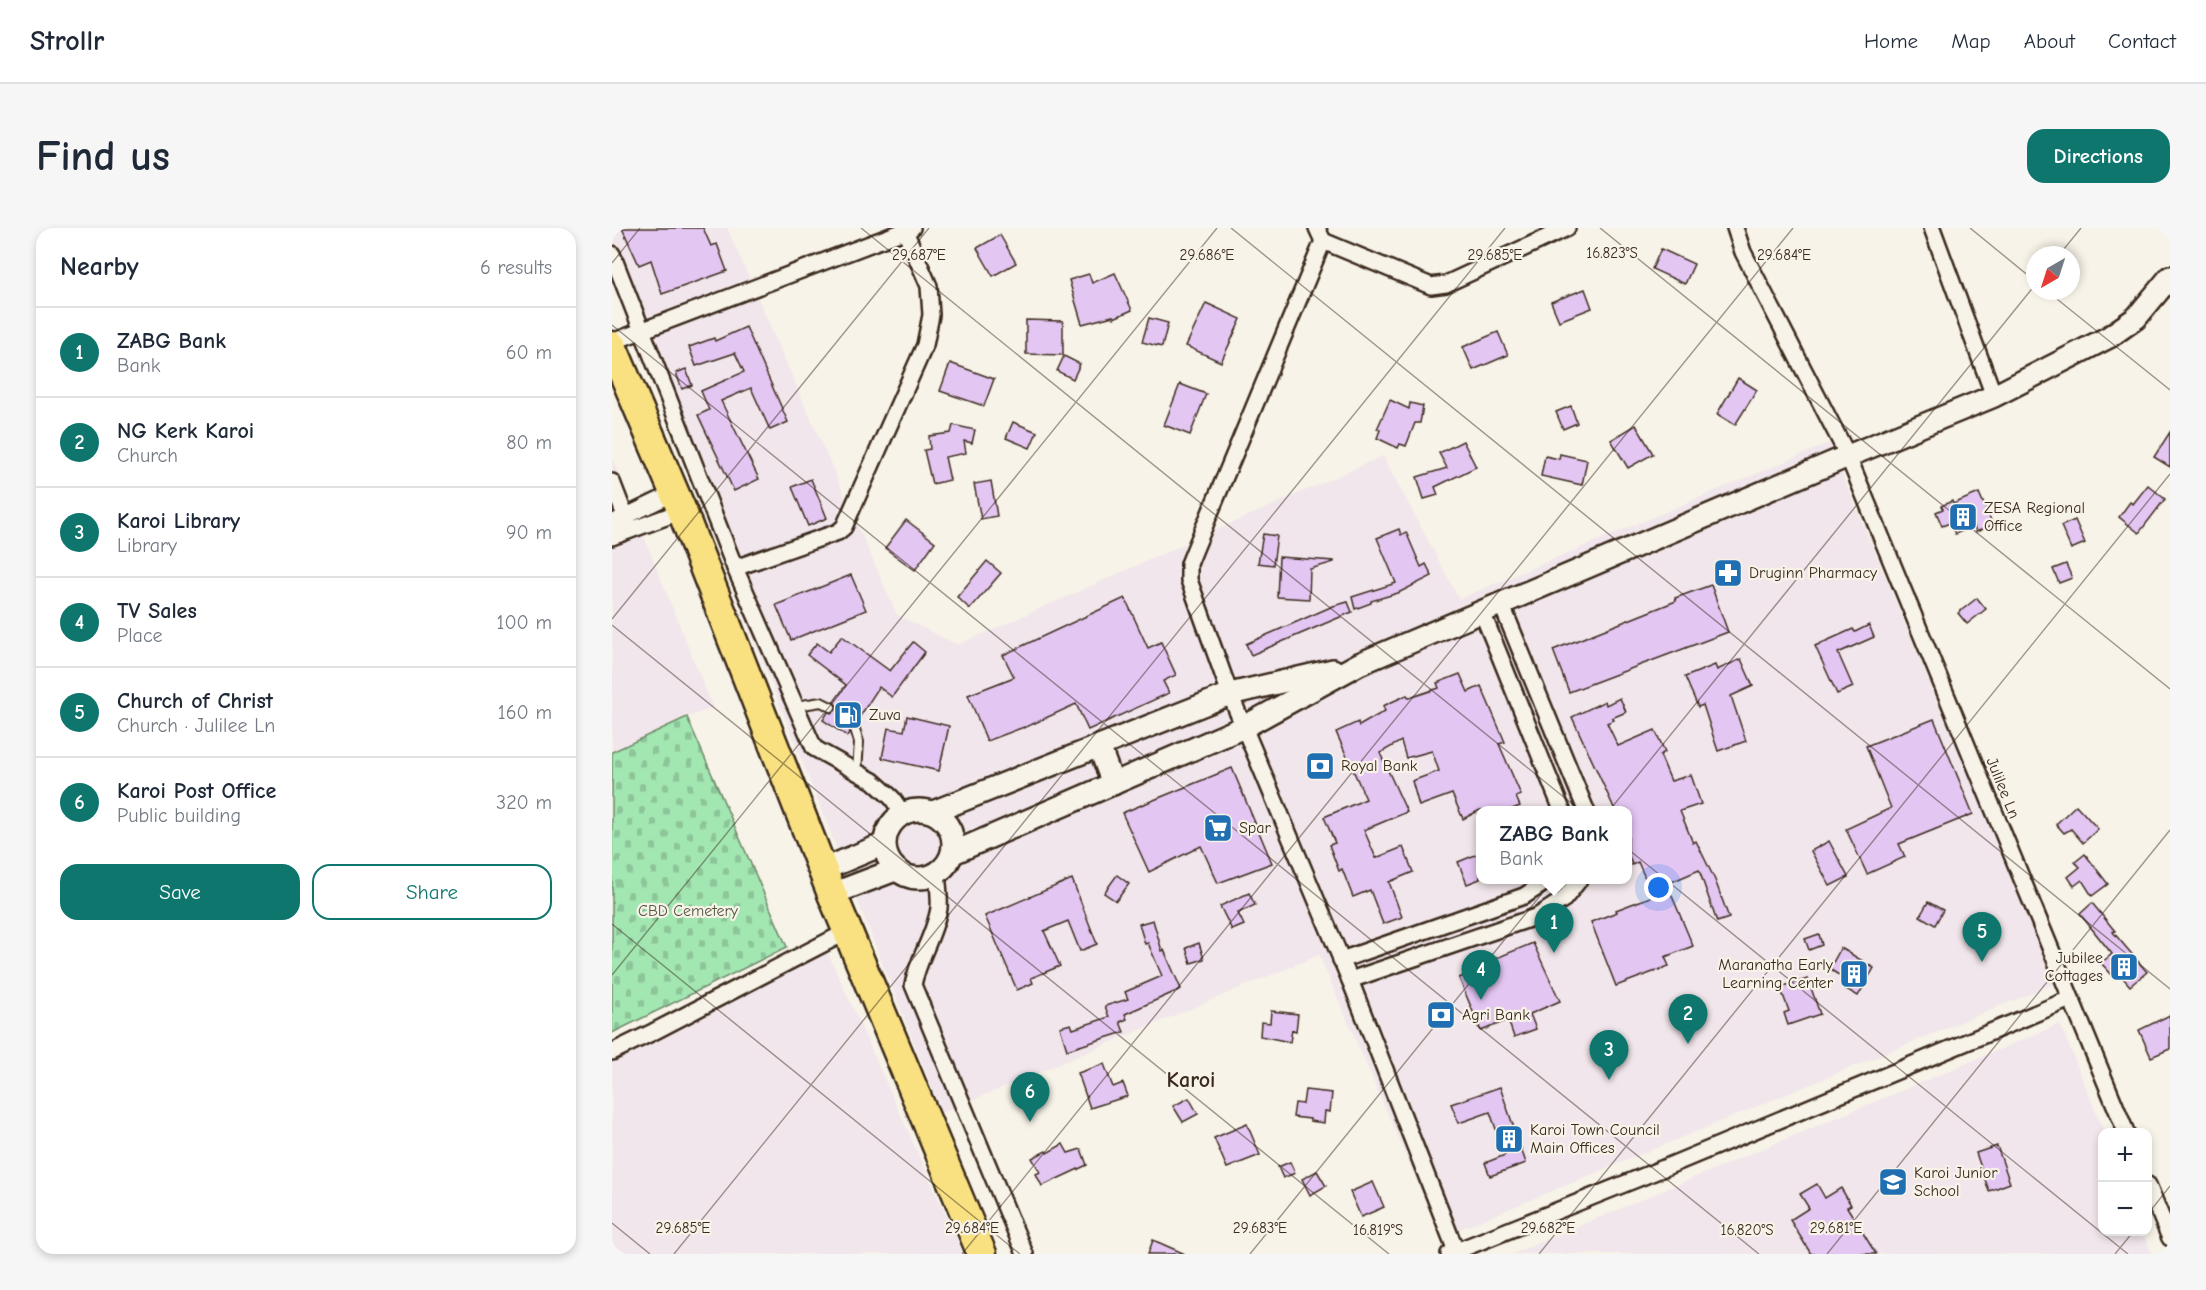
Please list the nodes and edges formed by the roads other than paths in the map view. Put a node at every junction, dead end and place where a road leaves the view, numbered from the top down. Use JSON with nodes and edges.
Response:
{"nodes":[{"id":1,"x":1567,"y":228,"type":"edge"},
{"id":2,"x":1735,"y":228,"type":"edge"},
{"id":3,"x":1932,"y":228,"type":"edge"},
{"id":4,"x":909,"y":229,"type":"edge"},
{"id":5,"x":1320,"y":234,"type":"edge"},
{"id":6,"x":612,"y":254,"type":"edge"},
{"id":7,"x":2170,"y":277,"type":"edge"},
{"id":8,"x":644,"y":331,"type":"junction"},
{"id":9,"x":612,"y":344,"type":"edge"},
{"id":10,"x":1994,"y":396,"type":"junction"},
{"id":11,"x":1848,"y":456,"type":"junction"},
{"id":12,"x":612,"y":482,"type":"edge"},
{"id":13,"x":678,"y":502,"type":"junction"},
{"id":14,"x":623,"y":523,"type":"edge"},
{"id":15,"x":612,"y":537,"type":"edge"},
{"id":16,"x":735,"y":568,"type":"junction"},
{"id":17,"x":1492,"y":608,"type":"junction"},
{"id":18,"x":1359,"y":664,"type":"junction"},
{"id":19,"x":1230,"y":694,"type":"junction"},
{"id":20,"x":796,"y":706,"type":"junction"},
{"id":21,"x":831,"y":707,"type":"dead end"},
{"id":22,"x":854,"y":726,"type":"dead end"},
{"id":23,"x":1244,"y":727,"type":"junction"},
{"id":24,"x":1099,"y":746,"type":"junction"},
{"id":25,"x":857,"y":772,"type":"junction"},
{"id":26,"x":1113,"y":784,"type":"junction"},
{"id":27,"x":1576,"y":788,"type":"junction"},
{"id":28,"x":1559,"y":803,"type":"edge"},
{"id":29,"x":1584,"y":806,"type":"edge"},
{"id":30,"x":933,"y":812,"type":"junction"},
{"id":31,"x":903,"y":814,"type":"junction"},
{"id":32,"x":884,"y":844,"type":"junction"},
{"id":33,"x":953,"y":853,"type":"junction"},
{"id":34,"x":895,"y":870,"type":"junction"},
{"id":35,"x":937,"y":874,"type":"junction"},
{"id":36,"x":827,"y":882,"type":"junction"},
{"id":37,"x":1542,"y":884,"type":"edge"},
{"id":38,"x":1575,"y":884,"type":"edge"},
{"id":39,"x":1468,"y":915,"type":"junction"},
{"id":40,"x":848,"y":932,"type":"junction"},
{"id":41,"x":1476,"y":937,"type":"junction"},
{"id":42,"x":1341,"y":960,"type":"junction"},
{"id":43,"x":1350,"y":980,"type":"junction"},
{"id":44,"x":2070,"y":999,"type":"junction"},
{"id":45,"x":612,"y":1052,"type":"edge"},
{"id":46,"x":2124,"y":1128,"type":"edge"},
{"id":47,"x":2152,"y":1195,"type":"edge"},
{"id":48,"x":2170,"y":1239,"type":"edge"},
{"id":49,"x":1452,"y":1253,"type":"edge"},
{"id":50,"x":982,"y":1254,"type":"edge"},
{"id":51,"x":1025,"y":1254,"type":"edge"}],
"edges":[{"from":1,"to":5,"type":"street"},
{"from":2,"to":11,"type":"street","name":"Julilee Ln"},
{"from":3,"to":10,"type":"street"},
{"from":4,"to":8,"type":"street"},
{"from":4,"to":16,"type":"street"},
{"from":5,"to":19,"type":"street"},
{"from":6,"to":8,"type":"street"},
{"from":7,"to":10,"type":"street"},
{"from":8,"to":9,"type":"street"},
{"from":8,"to":16,"type":"street"},
{"from":9,"to":13,"type":"highway"},
{"from":10,"to":11,"type":"street"},
{"from":11,"to":17,"type":"street"},
{"from":11,"to":44,"type":"street","name":"Julilee Ln"},
{"from":12,"to":14,"type":"street"},
{"from":13,"to":14,"type":"street"},
{"from":13,"to":36,"type":"highway"},
{"from":14,"to":15,"type":"street"},
{"from":16,"to":20,"type":"street"},
{"from":17,"to":18,"type":"street"},
{"from":17,"to":27,"type":"street"},
{"from":17,"to":28,"type":"street"},
{"from":18,"to":19,"type":"street"},
{"from":18,"to":23,"type":"street"},
{"from":19,"to":23,"type":"street"},
{"from":19,"to":24,"type":"street"},
{"from":20,"to":21,"type":"lane"},
{"from":20,"to":25,"type":"street"},
{"from":22,"to":25,"type":"lane"},
{"from":23,"to":26,"type":"street"},
{"from":23,"to":42,"type":"street"},
{"from":24,"to":26,"type":"street"},
{"from":24,"to":30,"type":"street"},
{"from":25,"to":31,"type":"street"},
{"from":26,"to":33,"type":"street"},
{"from":27,"to":28,"type":"street"},
{"from":27,"to":29,"type":"street"},
{"from":30,"to":31,"type":"street"},
{"from":30,"to":33,"type":"street"},
{"from":31,"to":32,"type":"street"},
{"from":32,"to":34,"type":"street"},
{"from":32,"to":36,"type":"street"},
{"from":33,"to":35,"type":"street"},
{"from":34,"to":35,"type":"street"},
{"from":34,"to":36,"type":"street"},
{"from":35,"to":51,"type":"street"},
{"from":36,"to":40,"type":"highway"},
{"from":37,"to":39,"type":"street"},
{"from":38,"to":41,"type":"street"},
{"from":39,"to":41,"type":"street"},
{"from":39,"to":42,"type":"street"},
{"from":40,"to":45,"type":"street"},
{"from":40,"to":50,"type":"highway"},
{"from":41,"to":43,"type":"street"},
{"from":42,"to":43,"type":"street"},
{"from":43,"to":49,"type":"street"},
{"from":44,"to":46,"type":"street","name":"Julilee Ln"},
{"from":44,"to":49,"type":"street"},
{"from":47,"to":48,"type":"street"}]}
